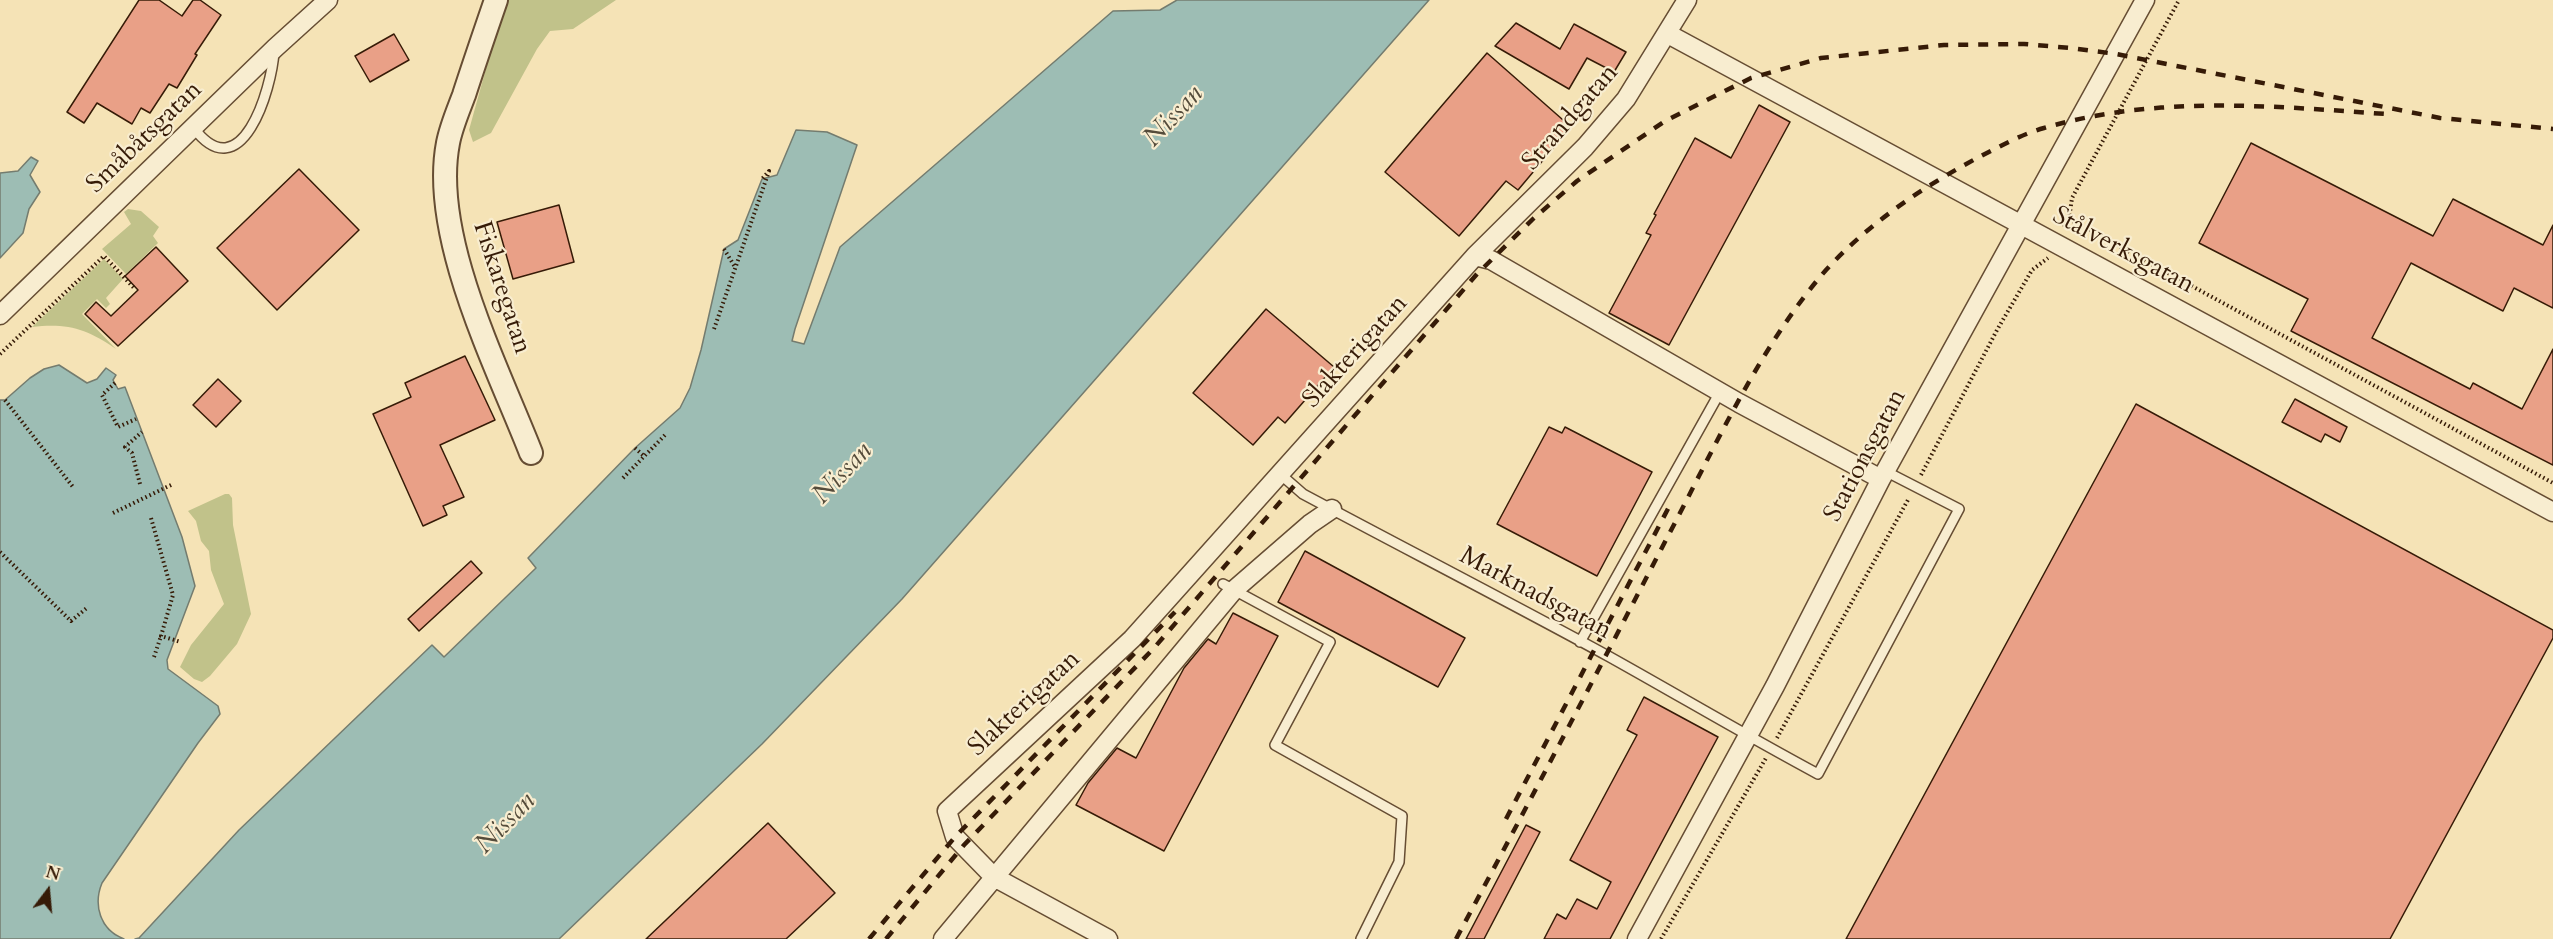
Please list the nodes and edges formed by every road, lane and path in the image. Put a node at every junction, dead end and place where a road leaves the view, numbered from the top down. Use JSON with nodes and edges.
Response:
{"nodes":[{"id":1,"x":328,"y":0,"type":"edge"},
{"id":2,"x":496,"y":0,"type":"edge"},
{"id":3,"x":1687,"y":0,"type":"edge"},
{"id":4,"x":2145,"y":0,"type":"edge"},
{"id":5,"x":2179,"y":0,"type":"edge"},
{"id":6,"x":1668,"y":34,"type":"junction"},
{"id":7,"x":274,"y":48,"type":"junction"},
{"id":8,"x":193,"y":127,"type":"junction"},
{"id":9,"x":762,"y":179,"type":"dead end"},
{"id":10,"x":2068,"y":219,"type":"junction"},
{"id":11,"x":2022,"y":226,"type":"junction"},
{"id":12,"x":2056,"y":244,"type":"junction"},
{"id":13,"x":724,"y":249,"type":"dead end"},
{"id":14,"x":1475,"y":256,"type":"junction"},
{"id":15,"x":735,"y":267,"type":"junction"},
{"id":16,"x":135,"y":290,"type":"dead end"},
{"id":17,"x":0,"y":315,"type":"edge"},
{"id":18,"x":714,"y":329,"type":"dead end"},
{"id":19,"x":0,"y":354,"type":"edge"},
{"id":20,"x":115,"y":383,"type":"dead end"},
{"id":21,"x":1720,"y":392,"type":"junction"},
{"id":22,"x":5,"y":400,"type":"dead end"},
{"id":23,"x":136,"y":419,"type":"dead end"},
{"id":24,"x":142,"y":432,"type":"dead end"},
{"id":25,"x":666,"y":434,"type":"dead end"},
{"id":26,"x":635,"y":448,"type":"dead end"},
{"id":27,"x":531,"y":453,"type":"dead end"},
{"id":28,"x":644,"y":456,"type":"junction"},
{"id":29,"x":1280,"y":473,"type":"junction"},
{"id":30,"x":1883,"y":475,"type":"junction"},
{"id":31,"x":623,"y":478,"type":"dead end"},
{"id":32,"x":2553,"y":483,"type":"edge"},
{"id":33,"x":140,"y":484,"type":"dead end"},
{"id":34,"x":173,"y":484,"type":"dead end"},
{"id":35,"x":73,"y":487,"type":"dead end"},
{"id":36,"x":1915,"y":487,"type":"junction"},
{"id":37,"x":1332,"y":509,"type":"junction"},
{"id":38,"x":2553,"y":512,"type":"edge"},
{"id":39,"x":113,"y":513,"type":"dead end"},
{"id":40,"x":151,"y":518,"type":"dead end"},
{"id":41,"x":0,"y":552,"type":"edge"},
{"id":42,"x":1228,"y":587,"type":"junction"},
{"id":43,"x":88,"y":607,"type":"dead end"},
{"id":44,"x":161,"y":636,"type":"junction"},
{"id":45,"x":182,"y":642,"type":"dead end"},
{"id":46,"x":1580,"y":642,"type":"junction"},
{"id":47,"x":154,"y":657,"type":"dead end"},
{"id":48,"x":1746,"y":734,"type":"junction"},
{"id":49,"x":1770,"y":750,"type":"junction"},
{"id":50,"x":994,"y":877,"type":"junction"},
{"id":51,"x":943,"y":939,"type":"edge"},
{"id":52,"x":1108,"y":939,"type":"edge"},
{"id":53,"x":1361,"y":939,"type":"edge"},
{"id":54,"x":1636,"y":939,"type":"edge"},
{"id":55,"x":1661,"y":939,"type":"edge"}],
"edges":[{"from":1,"to":7,"type":"street","name":"Småbåtsgatan"},
{"from":2,"to":27,"type":"street","name":"Fiskaregatan"},
{"from":3,"to":6,"type":"street","name":"Strandgatan"},
{"from":4,"to":11,"type":"street","name":"Stationsgatan"},
{"from":5,"to":10,"type":"path"},
{"from":6,"to":11,"type":"street","name":"Stålverksgatan"},
{"from":6,"to":14,"type":"street","name":"Strandgatan"},
{"from":7,"to":8,"type":"street","name":"Småbåtsgatan"},
{"from":7,"to":8,"type":"lane"},
{"from":8,"to":17,"type":"street","name":"Småbåtsgatan"},
{"from":9,"to":15,"type":"path"},
{"from":10,"to":12,"type":"path"},
{"from":10,"to":32,"type":"path"},
{"from":11,"to":12,"type":"street","name":"Stålverksgatan"},
{"from":11,"to":30,"type":"street","name":"Stationsgatan"},
{"from":12,"to":36,"type":"path"},
{"from":12,"to":38,"type":"street","name":"Stålverksgatan"},
{"from":13,"to":15,"type":"path"},
{"from":14,"to":21,"type":"street"},
{"from":14,"to":29,"type":"street","name":"Slakterigatan"},
{"from":15,"to":18,"type":"path"},
{"from":16,"to":19,"type":"path"},
{"from":20,"to":23,"type":"path"},
{"from":21,"to":30,"type":"street"},
{"from":21,"to":46,"type":"lane"},
{"from":22,"to":35,"type":"path"},
{"from":24,"to":33,"type":"path"},
{"from":25,"to":28,"type":"path"},
{"from":26,"to":28,"type":"path"},
{"from":28,"to":31,"type":"path"},
{"from":29,"to":37,"type":"lane","name":"Marknadsgatan"},
{"from":29,"to":50,"type":"street","name":"Slakterigatan"},
{"from":30,"to":36,"type":"lane"},
{"from":30,"to":48,"type":"street","name":"Stationsgatan"},
{"from":34,"to":39,"type":"path"},
{"from":36,"to":49,"type":"path"},
{"from":36,"to":49,"type":"lane","name":"Marknadsgatan"},
{"from":37,"to":42,"type":"street"},
{"from":37,"to":46,"type":"lane","name":"Marknadsgatan"},
{"from":40,"to":44,"type":"path"},
{"from":41,"to":43,"type":"path"},
{"from":42,"to":50,"type":"street"},
{"from":42,"to":53,"type":"lane"},
{"from":44,"to":45,"type":"path"},
{"from":44,"to":47,"type":"path"},
{"from":46,"to":48,"type":"lane","name":"Marknadsgatan"},
{"from":48,"to":49,"type":"lane","name":"Marknadsgatan"},
{"from":48,"to":54,"type":"street","name":"Stationsgatan"},
{"from":49,"to":55,"type":"path"},
{"from":50,"to":51,"type":"street"},
{"from":50,"to":52,"type":"street"}]}
